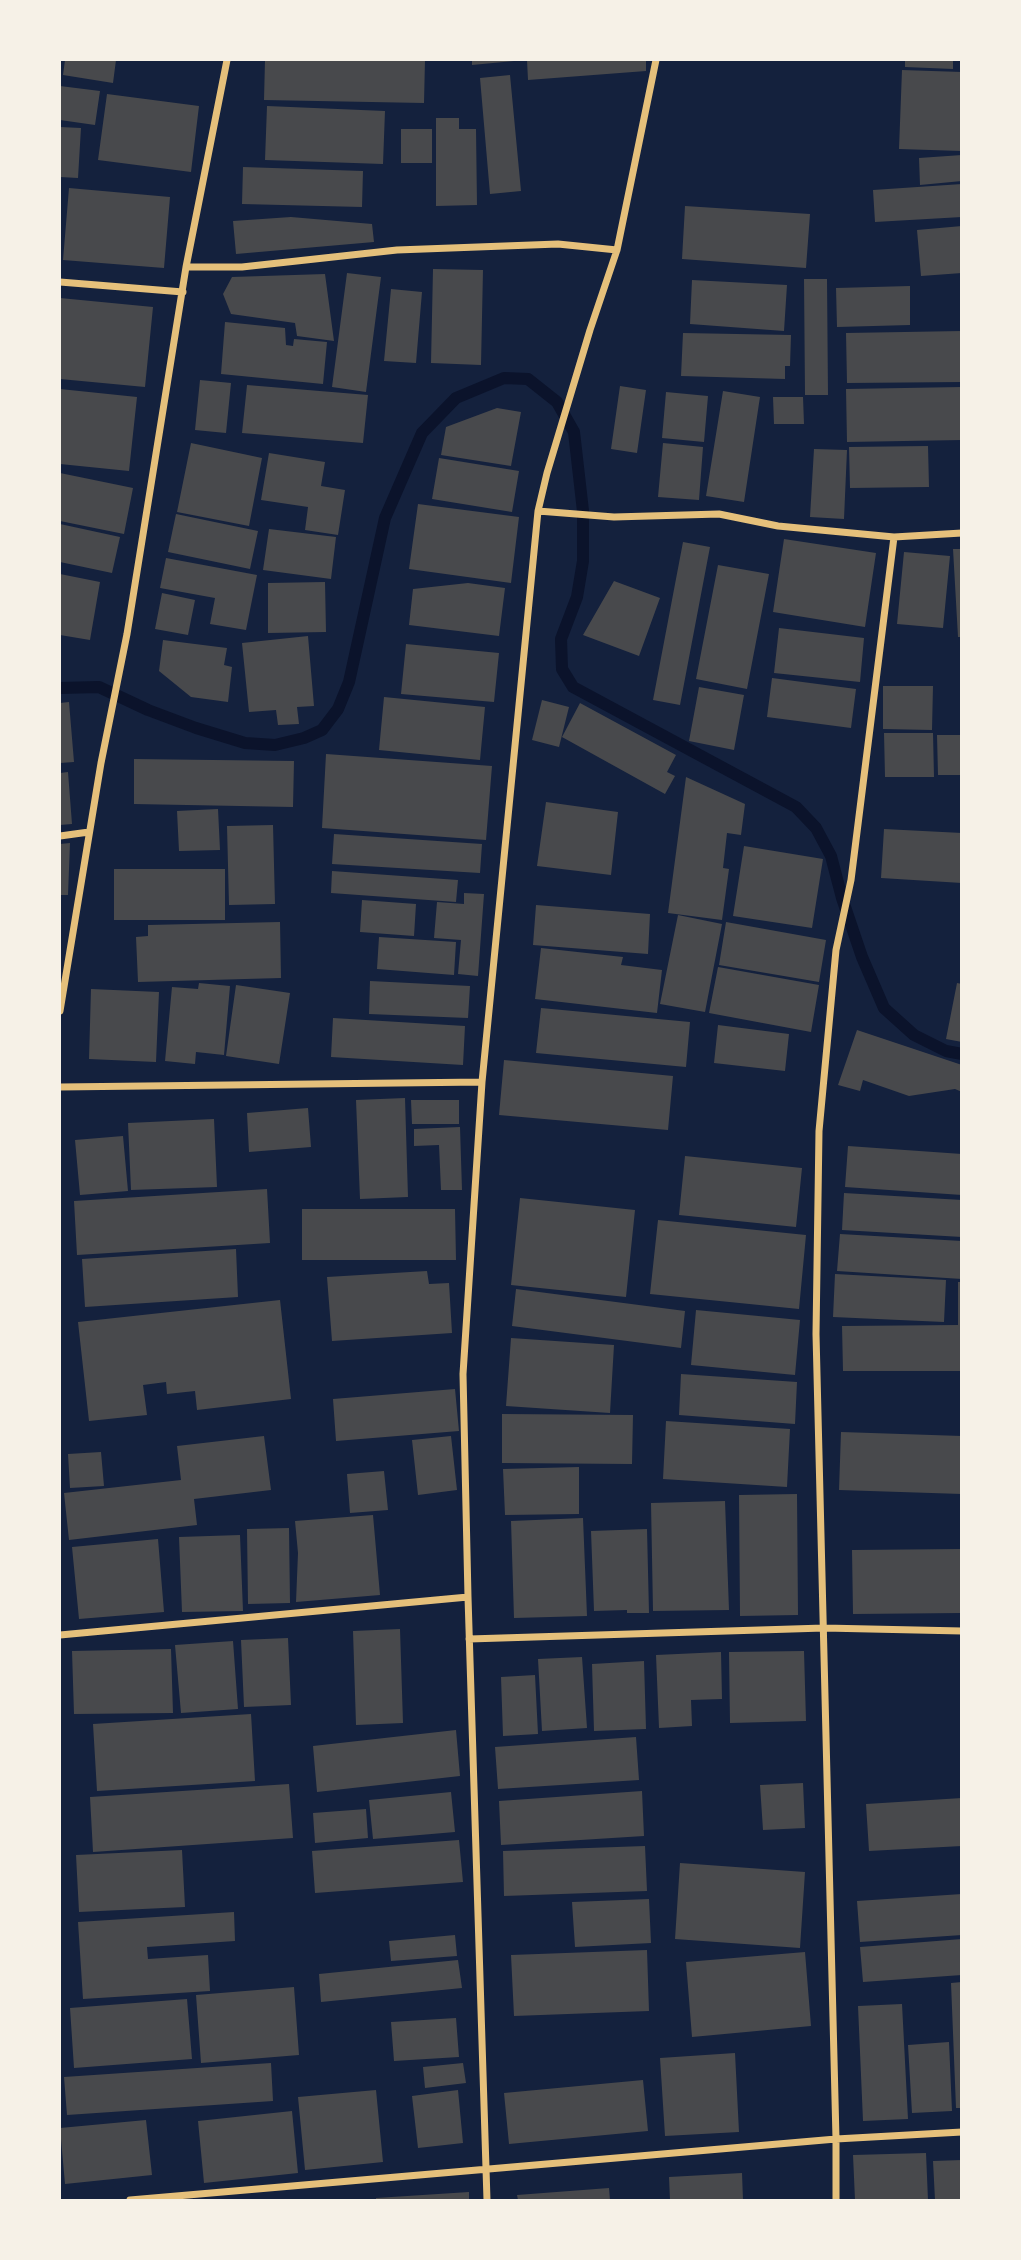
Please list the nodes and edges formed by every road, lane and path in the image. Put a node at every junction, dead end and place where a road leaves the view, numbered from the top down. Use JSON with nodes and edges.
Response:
{"nodes":[{"id":1,"x":227,"y":60,"type":"edge"},
{"id":2,"x":656,"y":60,"type":"edge"},
{"id":3,"x":617,"y":250,"type":"junction"},
{"id":4,"x":186,"y":267,"type":"junction"},
{"id":5,"x":60,"y":282,"type":"edge"},
{"id":6,"x":183,"y":292,"type":"junction"},
{"id":7,"x":538,"y":511,"type":"junction"},
{"id":8,"x":961,"y":533,"type":"edge"},
{"id":9,"x":894,"y":537,"type":"junction"},
{"id":10,"x":89,"y":832,"type":"junction"},
{"id":11,"x":60,"y":836,"type":"edge"},
{"id":12,"x":60,"y":1011,"type":"edge"},
{"id":13,"x":482,"y":1082,"type":"junction"},
{"id":14,"x":60,"y":1087,"type":"edge"},
{"id":15,"x":468,"y":1597,"type":"junction"},
{"id":16,"x":824,"y":1628,"type":"junction"},
{"id":17,"x":961,"y":1631,"type":"edge"},
{"id":18,"x":60,"y":1635,"type":"edge"},
{"id":19,"x":470,"y":1639,"type":"junction"},
{"id":20,"x":961,"y":2132,"type":"edge"},
{"id":21,"x":836,"y":2139,"type":"junction"},
{"id":22,"x":486,"y":2169,"type":"junction"},
{"id":23,"x":130,"y":2200,"type":"edge"},
{"id":24,"x":487,"y":2200,"type":"edge"},
{"id":25,"x":836,"y":2200,"type":"edge"}],
"edges":[{"from":1,"to":4,"type":"street"},
{"from":2,"to":3,"type":"street"},
{"from":3,"to":4,"type":"street"},
{"from":3,"to":7,"type":"street"},
{"from":4,"to":6,"type":"street"},
{"from":5,"to":6,"type":"street"},
{"from":6,"to":10,"type":"street"},
{"from":7,"to":9,"type":"street"},
{"from":7,"to":13,"type":"street"},
{"from":8,"to":9,"type":"street"},
{"from":9,"to":16,"type":"street"},
{"from":10,"to":11,"type":"street"},
{"from":10,"to":12,"type":"street"},
{"from":13,"to":14,"type":"street"},
{"from":13,"to":15,"type":"street"},
{"from":15,"to":18,"type":"street"},
{"from":15,"to":19,"type":"street"},
{"from":16,"to":17,"type":"street"},
{"from":16,"to":19,"type":"street"},
{"from":16,"to":21,"type":"street"},
{"from":19,"to":22,"type":"street"},
{"from":20,"to":21,"type":"street"},
{"from":21,"to":22,"type":"street"},
{"from":21,"to":25,"type":"street"},
{"from":22,"to":23,"type":"street"},
{"from":22,"to":24,"type":"street"}]}
